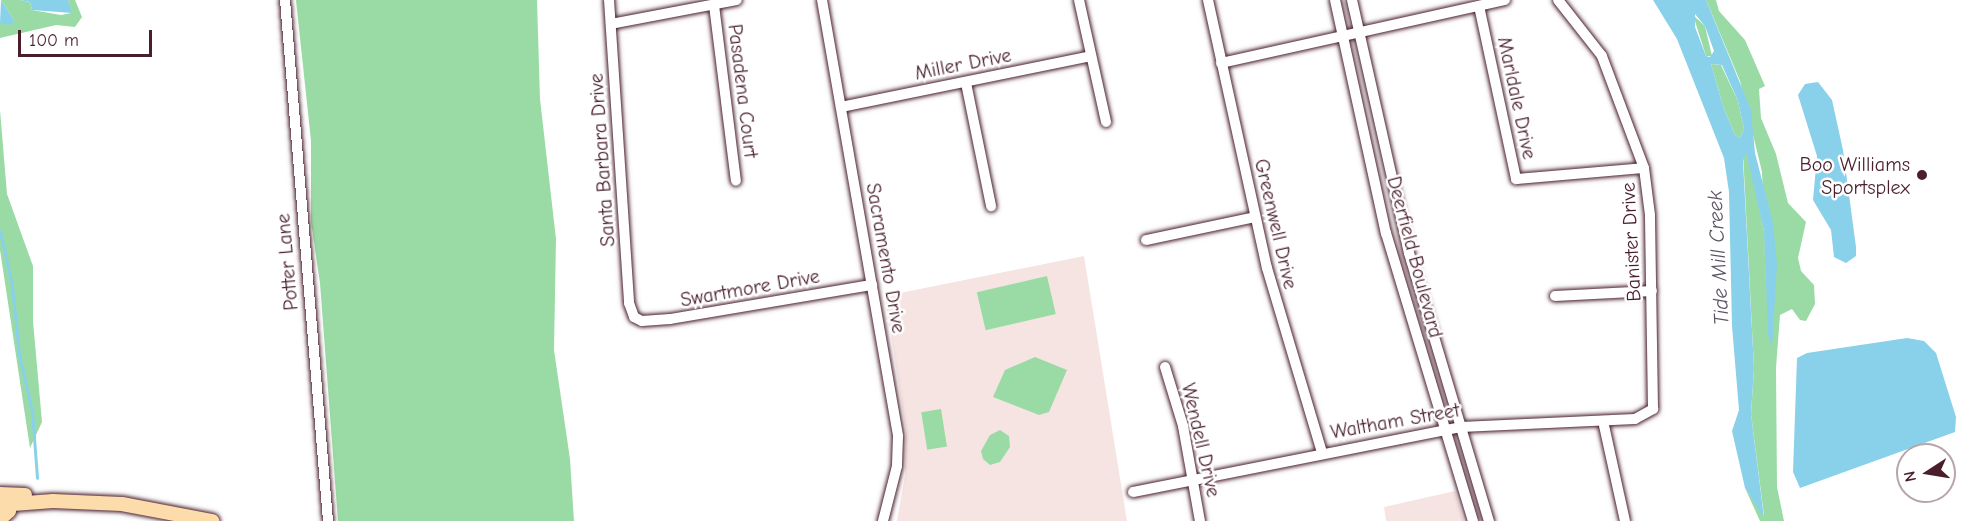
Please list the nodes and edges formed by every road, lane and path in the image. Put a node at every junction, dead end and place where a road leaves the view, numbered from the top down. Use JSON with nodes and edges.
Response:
{"nodes":[{"id":1,"x":285,"y":0,"type":"edge"},
{"id":2,"x":609,"y":0,"type":"edge"},
{"id":3,"x":737,"y":0,"type":"edge"},
{"id":4,"x":822,"y":0,"type":"edge"},
{"id":5,"x":1079,"y":0,"type":"edge"},
{"id":6,"x":1208,"y":0,"type":"edge"},
{"id":7,"x":1335,"y":0,"type":"edge"},
{"id":8,"x":1352,"y":0,"type":"edge"},
{"id":9,"x":1505,"y":0,"type":"edge"},
{"id":10,"x":1558,"y":0,"type":"edge"},
{"id":11,"x":714,"y":5,"type":"junction"},
{"id":12,"x":1479,"y":6,"type":"junction"},
{"id":13,"x":611,"y":24,"type":"junction"},
{"id":14,"x":1359,"y":31,"type":"junction"},
{"id":15,"x":1342,"y":35,"type":"junction"},
{"id":16,"x":1091,"y":56,"type":"junction"},
{"id":17,"x":1221,"y":63,"type":"junction"},
{"id":18,"x":966,"y":82,"type":"junction"},
{"id":19,"x":841,"y":107,"type":"junction"},
{"id":20,"x":1106,"y":122,"type":"dead end"},
{"id":21,"x":1644,"y":168,"type":"junction"},
{"id":22,"x":736,"y":181,"type":"dead end"},
{"id":23,"x":991,"y":206,"type":"dead end"},
{"id":24,"x":1255,"y":217,"type":"junction"},
{"id":25,"x":1146,"y":240,"type":"dead end"},
{"id":26,"x":872,"y":285,"type":"junction"},
{"id":27,"x":1652,"y":291,"type":"junction"},
{"id":28,"x":1555,"y":296,"type":"dead end"},
{"id":29,"x":634,"y":317,"type":"joint"},
{"id":30,"x":1165,"y":367,"type":"dead end"},
{"id":31,"x":1655,"y":397,"type":"joint"},
{"id":32,"x":1603,"y":421,"type":"junction"},
{"id":33,"x":1461,"y":427,"type":"junction"},
{"id":34,"x":1445,"y":430,"type":"junction"},
{"id":35,"x":1322,"y":452,"type":"junction"},
{"id":36,"x":1193,"y":479,"type":"junction"},
{"id":37,"x":1133,"y":492,"type":"dead end"},
{"id":38,"x":3,"y":501,"type":"edge"},
{"id":39,"x":0,"y":519,"type":"edge"},
{"id":40,"x":212,"y":521,"type":"edge"},
{"id":41,"x":328,"y":521,"type":"edge"},
{"id":42,"x":883,"y":521,"type":"edge"},
{"id":43,"x":1200,"y":521,"type":"edge"},
{"id":44,"x":1473,"y":521,"type":"edge"},
{"id":45,"x":1489,"y":521,"type":"edge"},
{"id":46,"x":1625,"y":521,"type":"edge"}],
"edges":[{"from":1,"to":41,"type":"street","name":"Potter Lane"},
{"from":2,"to":13,"type":"street","name":"Santa Barbara Drive"},
{"from":3,"to":11,"type":"street"},
{"from":4,"to":19,"type":"street","name":"Sacramento Drive"},
{"from":5,"to":16,"type":"street"},
{"from":6,"to":17,"type":"street","name":"Greenwell Drive"},
{"from":7,"to":15,"type":"street","name":"Deerfield Boulevard"},
{"from":8,"to":14,"type":"street","name":"Deerfield Boulevard"},
{"from":9,"to":12,"type":"street"},
{"from":10,"to":21,"type":"street","name":"Banister Drive"},
{"from":11,"to":13,"type":"street"},
{"from":11,"to":22,"type":"street","name":"Pasadena Court"},
{"from":12,"to":14,"type":"street"},
{"from":12,"to":21,"type":"street","name":"Marldale Drive"},
{"from":13,"to":29,"type":"street","name":"Santa Barbara Drive"},
{"from":14,"to":15,"type":"street"},
{"from":14,"to":33,"type":"street","name":"Deerfield Boulevard"},
{"from":15,"to":17,"type":"street"},
{"from":15,"to":34,"type":"street","name":"Deerfield Boulevard"},
{"from":16,"to":18,"type":"street","name":"Miller Drive"},
{"from":16,"to":20,"type":"street"},
{"from":17,"to":24,"type":"street","name":"Greenwell Drive"},
{"from":18,"to":19,"type":"street","name":"Miller Drive"},
{"from":18,"to":23,"type":"street"},
{"from":19,"to":26,"type":"street","name":"Sacramento Drive"},
{"from":21,"to":27,"type":"street","name":"Banister Drive"},
{"from":24,"to":25,"type":"street"},
{"from":24,"to":35,"type":"street","name":"Greenwell Drive"},
{"from":26,"to":29,"type":"street","name":"Swartmore Drive"},
{"from":26,"to":42,"type":"street","name":"Sacramento Drive"},
{"from":27,"to":28,"type":"street"},
{"from":27,"to":31,"type":"street","name":"Banister Drive"},
{"from":30,"to":36,"type":"street","name":"Wendell Drive"},
{"from":31,"to":32,"type":"street","name":"Waltham Street"},
{"from":32,"to":33,"type":"street","name":"Waltham Street"},
{"from":32,"to":46,"type":"street"},
{"from":33,"to":34,"type":"street","name":"Waltham Street"},
{"from":33,"to":45,"type":"street","name":"Deerfield Boulevard"},
{"from":34,"to":35,"type":"street","name":"Waltham Street"},
{"from":34,"to":44,"type":"street","name":"Deerfield Boulevard"},
{"from":35,"to":36,"type":"street","name":"Waltham Street"},
{"from":36,"to":37,"type":"street","name":"Waltham Street"},
{"from":36,"to":43,"type":"street","name":"Wendell Drive"},
{"from":38,"to":39,"type":"main road"},
{"from":38,"to":40,"type":"main road"}]}
